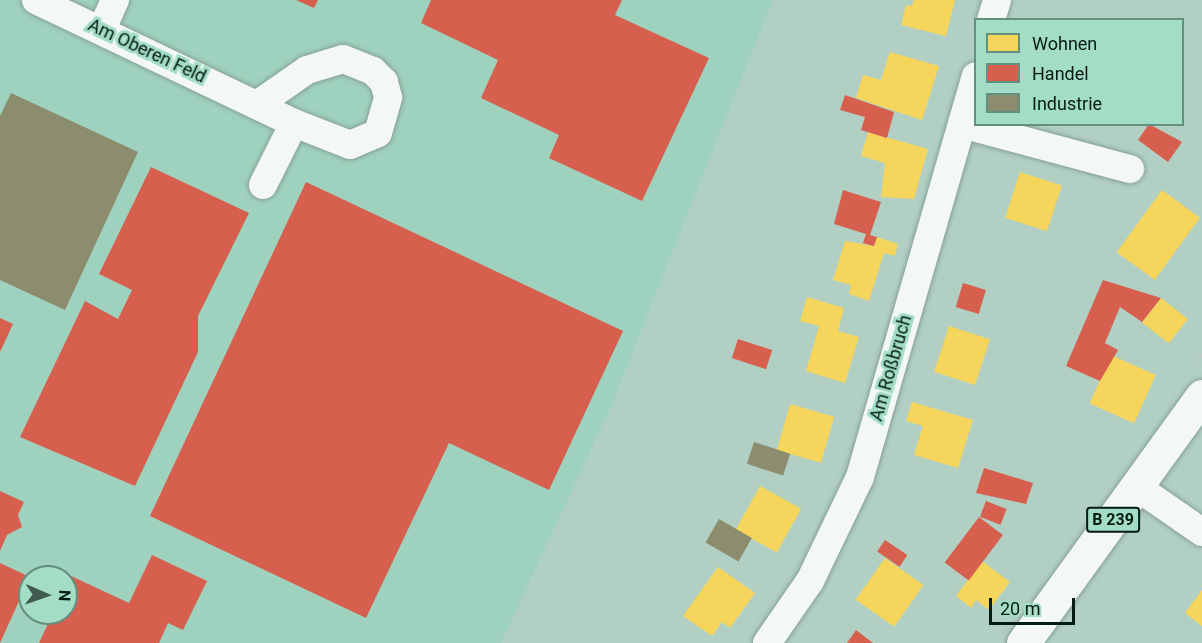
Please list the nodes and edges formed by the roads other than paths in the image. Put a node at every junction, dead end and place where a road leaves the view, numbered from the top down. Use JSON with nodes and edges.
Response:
{"nodes":[{"id":1,"x":36,"y":0,"type":"edge"},
{"id":2,"x":115,"y":0,"type":"edge"},
{"id":3,"x":997,"y":0,"type":"edge"},
{"id":4,"x":992,"y":18,"type":"edge"},
{"id":5,"x":102,"y":29,"type":"junction"},
{"id":6,"x":974,"y":80,"type":"edge"},
{"id":7,"x":258,"y":104,"type":"junction"},
{"id":8,"x":294,"y":123,"type":"junction"},
{"id":9,"x":962,"y":124,"type":"junction"},
{"id":10,"x":1130,"y":169,"type":"dead end"},
{"id":11,"x":262,"y":186,"type":"dead end"},
{"id":12,"x":1202,"y":396,"type":"edge"},
{"id":13,"x":1137,"y":487,"type":"junction"},
{"id":14,"x":1202,"y":532,"type":"edge"},
{"id":15,"x":767,"y":643,"type":"edge"},
{"id":16,"x":1023,"y":643,"type":"edge"}],
"edges":[{"from":1,"to":5,"type":"street","name":"Am Oberen Feld"},
{"from":2,"to":5,"type":"street"},
{"from":3,"to":4,"type":"street"},
{"from":5,"to":7,"type":"street","name":"Am Oberen Feld"},
{"from":6,"to":9,"type":"street","name":"Am Roßbruch"},
{"from":7,"to":8,"type":"street","name":"Am Oberen Feld"},
{"from":7,"to":8,"type":"street","name":"Am Oberen Feld"},
{"from":8,"to":11,"type":"street"},
{"from":9,"to":10,"type":"street"},
{"from":9,"to":15,"type":"street","name":"Am Roßbruch"},
{"from":12,"to":13,"type":"main road","number":"B 239"},
{"from":13,"to":14,"type":"street"},
{"from":13,"to":16,"type":"main road","number":"B 239"}]}
